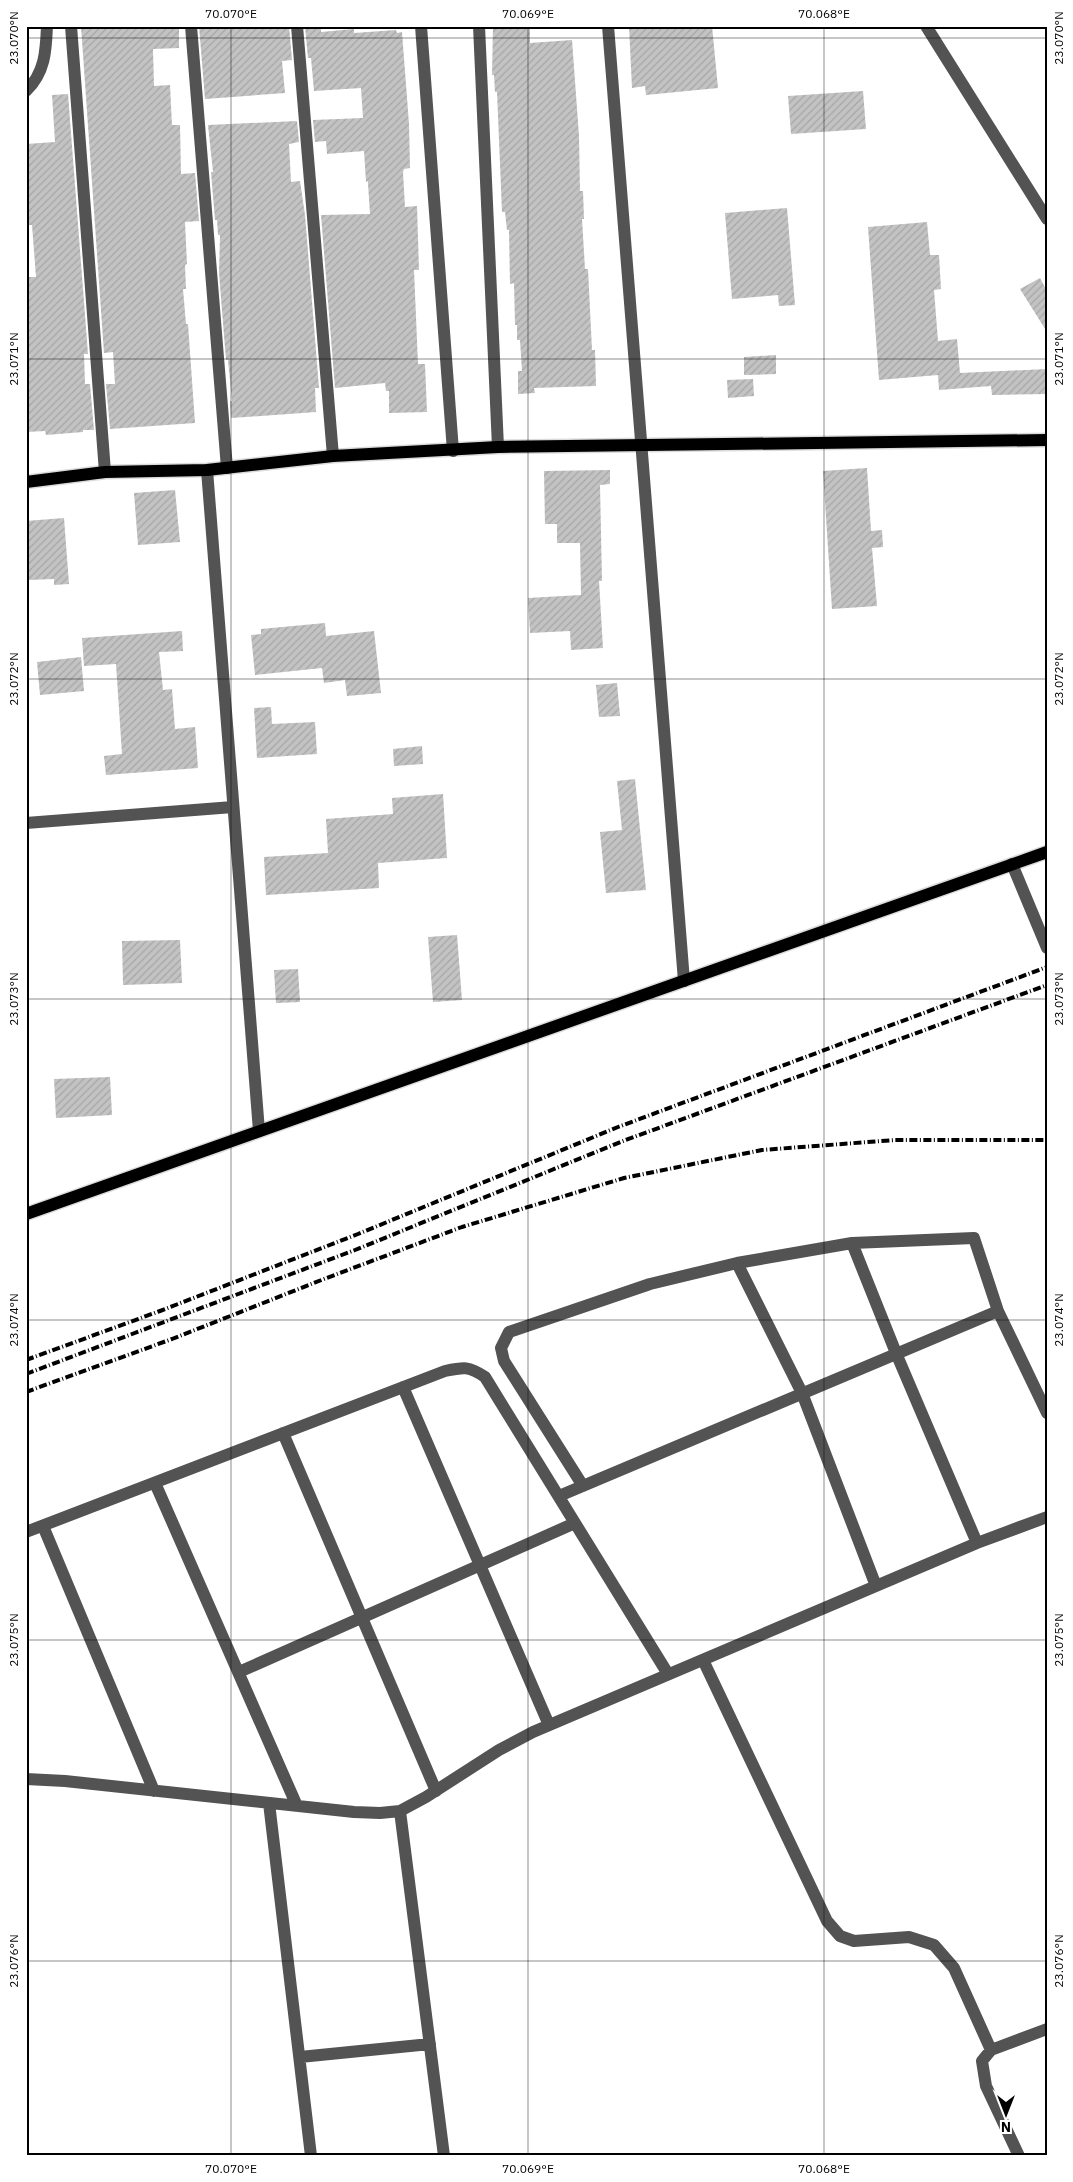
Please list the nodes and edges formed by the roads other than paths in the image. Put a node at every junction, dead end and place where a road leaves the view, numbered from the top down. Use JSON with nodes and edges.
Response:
{"nodes":[{"id":1,"x":47,"y":26,"type":"edge"},
{"id":2,"x":71,"y":26,"type":"edge"},
{"id":3,"x":191,"y":26,"type":"edge"},
{"id":4,"x":297,"y":26,"type":"edge"},
{"id":5,"x":421,"y":26,"type":"edge"},
{"id":6,"x":478,"y":26,"type":"edge"},
{"id":7,"x":608,"y":26,"type":"edge"},
{"id":8,"x":926,"y":26,"type":"edge"},
{"id":9,"x":26,"y":91,"type":"edge"},
{"id":10,"x":1047,"y":218,"type":"edge"},
{"id":11,"x":1047,"y":440,"type":"edge"},
{"id":12,"x":498,"y":447,"type":"junction"},
{"id":13,"x":642,"y":447,"type":"junction"},
{"id":14,"x":453,"y":450,"type":"junction"},
{"id":15,"x":333,"y":456,"type":"junction"},
{"id":16,"x":227,"y":468,"type":"junction"},
{"id":17,"x":207,"y":470,"type":"junction"},
{"id":18,"x":105,"y":472,"type":"junction"},
{"id":19,"x":26,"y":482,"type":"edge"},
{"id":20,"x":233,"y":807,"type":"junction"},
{"id":21,"x":26,"y":823,"type":"edge"},
{"id":22,"x":1047,"y":852,"type":"edge"},
{"id":23,"x":1012,"y":864,"type":"junction"},
{"id":24,"x":1047,"y":948,"type":"edge"},
{"id":25,"x":684,"y":981,"type":"junction"},
{"id":26,"x":259,"y":1131,"type":"junction"},
{"id":27,"x":26,"y":1214,"type":"edge"},
{"id":28,"x":852,"y":1243,"type":"junction"},
{"id":29,"x":737,"y":1263,"type":"junction"},
{"id":30,"x":998,"y":1311,"type":"junction"},
{"id":31,"x":896,"y":1354,"type":"junction"},
{"id":32,"x":403,"y":1387,"type":"junction"},
{"id":33,"x":802,"y":1392,"type":"junction"},
{"id":34,"x":1047,"y":1413,"type":"edge"},
{"id":35,"x":283,"y":1433,"type":"junction"},
{"id":36,"x":155,"y":1483,"type":"junction"},
{"id":37,"x":583,"y":1486,"type":"junction"},
{"id":38,"x":559,"y":1496,"type":"junction"},
{"id":39,"x":1047,"y":1517,"type":"edge"},
{"id":40,"x":575,"y":1523,"type":"junction"},
{"id":41,"x":43,"y":1526,"type":"junction"},
{"id":42,"x":26,"y":1532,"type":"edge"},
{"id":43,"x":976,"y":1543,"type":"junction"},
{"id":44,"x":480,"y":1565,"type":"junction"},
{"id":45,"x":876,"y":1586,"type":"junction"},
{"id":46,"x":363,"y":1617,"type":"junction"},
{"id":47,"x":703,"y":1660,"type":"junction"},
{"id":48,"x":239,"y":1672,"type":"junction"},
{"id":49,"x":668,"y":1674,"type":"junction"},
{"id":50,"x":549,"y":1725,"type":"junction"},
{"id":51,"x":26,"y":1779,"type":"edge"},
{"id":52,"x":154,"y":1790,"type":"junction"},
{"id":53,"x":436,"y":1791,"type":"junction"},
{"id":54,"x":269,"y":1803,"type":"junction"},
{"id":55,"x":297,"y":1806,"type":"junction"},
{"id":56,"x":400,"y":1811,"type":"junction"},
{"id":57,"x":1047,"y":2030,"type":"edge"},
{"id":58,"x":430,"y":2044,"type":"junction"},
{"id":59,"x":991,"y":2050,"type":"junction"},
{"id":60,"x":300,"y":2057,"type":"junction"},
{"id":61,"x":311,"y":2156,"type":"edge"},
{"id":62,"x":444,"y":2156,"type":"edge"},
{"id":63,"x":1019,"y":2156,"type":"edge"}],
"edges":[{"from":1,"to":9,"type":"street"},
{"from":2,"to":18,"type":"street"},
{"from":3,"to":16,"type":"street"},
{"from":4,"to":15,"type":"street"},
{"from":5,"to":14,"type":"street"},
{"from":6,"to":12,"type":"street"},
{"from":7,"to":13,"type":"street"},
{"from":8,"to":10,"type":"street"},
{"from":11,"to":13,"type":"main road"},
{"from":12,"to":13,"type":"main road"},
{"from":12,"to":14,"type":"main road"},
{"from":13,"to":25,"type":"street"},
{"from":14,"to":15,"type":"main road"},
{"from":15,"to":16,"type":"main road"},
{"from":16,"to":17,"type":"main road"},
{"from":17,"to":18,"type":"main road"},
{"from":17,"to":20,"type":"street"},
{"from":18,"to":19,"type":"main road"},
{"from":20,"to":21,"type":"street"},
{"from":20,"to":26,"type":"street"},
{"from":22,"to":23,"type":"main road"},
{"from":23,"to":24,"type":"street"},
{"from":23,"to":25,"type":"main road"},
{"from":25,"to":26,"type":"main road"},
{"from":26,"to":27,"type":"main road"},
{"from":28,"to":29,"type":"street"},
{"from":28,"to":30,"type":"street"},
{"from":28,"to":31,"type":"street"},
{"from":29,"to":33,"type":"street"},
{"from":29,"to":37,"type":"street"},
{"from":30,"to":31,"type":"street"},
{"from":30,"to":34,"type":"street"},
{"from":31,"to":33,"type":"street"},
{"from":31,"to":43,"type":"street"},
{"from":32,"to":35,"type":"street"},
{"from":32,"to":38,"type":"street"},
{"from":32,"to":44,"type":"street"},
{"from":33,"to":37,"type":"street"},
{"from":33,"to":45,"type":"street"},
{"from":35,"to":36,"type":"street"},
{"from":35,"to":46,"type":"street"},
{"from":36,"to":41,"type":"street"},
{"from":36,"to":48,"type":"street"},
{"from":37,"to":38,"type":"street"},
{"from":38,"to":40,"type":"street"},
{"from":39,"to":43,"type":"street"},
{"from":40,"to":44,"type":"street"},
{"from":40,"to":49,"type":"street"},
{"from":41,"to":42,"type":"street"},
{"from":41,"to":52,"type":"street"},
{"from":43,"to":45,"type":"street"},
{"from":44,"to":46,"type":"street"},
{"from":44,"to":50,"type":"street"},
{"from":45,"to":47,"type":"street"},
{"from":46,"to":48,"type":"street"},
{"from":46,"to":53,"type":"street"},
{"from":47,"to":49,"type":"street"},
{"from":47,"to":59,"type":"street"},
{"from":48,"to":55,"type":"street"},
{"from":49,"to":50,"type":"street"},
{"from":50,"to":53,"type":"street"},
{"from":51,"to":52,"type":"street"},
{"from":52,"to":54,"type":"street"},
{"from":53,"to":56,"type":"street"},
{"from":54,"to":55,"type":"street"},
{"from":54,"to":60,"type":"street"},
{"from":55,"to":56,"type":"street"},
{"from":56,"to":58,"type":"street"},
{"from":57,"to":59,"type":"street"},
{"from":58,"to":60,"type":"street"},
{"from":58,"to":62,"type":"street"},
{"from":59,"to":63,"type":"street"},
{"from":60,"to":61,"type":"street"}]}
